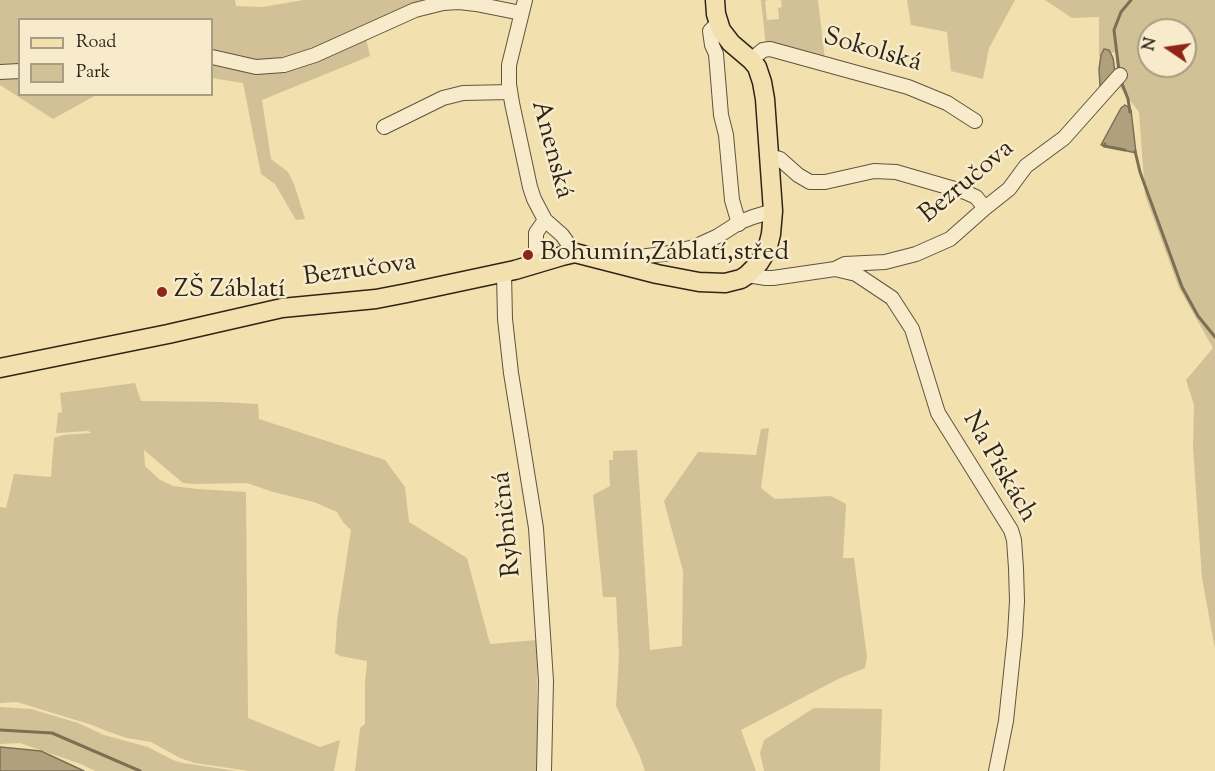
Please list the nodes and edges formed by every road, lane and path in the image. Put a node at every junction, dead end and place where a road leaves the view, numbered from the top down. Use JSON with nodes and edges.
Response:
{"nodes":[{"id":1,"x":715,"y":0,"type":"edge"},
{"id":2,"x":523,"y":6,"type":"edge"},
{"id":3,"x":718,"y":23,"type":"junction"},
{"id":4,"x":213,"y":57,"type":"edge"},
{"id":5,"x":752,"y":60,"type":"junction"},
{"id":6,"x":18,"y":71,"type":"edge"},
{"id":7,"x":0,"y":72,"type":"edge"},
{"id":8,"x":1120,"y":75,"type":"dead end"},
{"id":9,"x":510,"y":92,"type":"junction"},
{"id":10,"x":975,"y":122,"type":"dead end"},
{"id":11,"x":384,"y":127,"type":"dead end"},
{"id":12,"x":769,"y":156,"type":"junction"},
{"id":13,"x":985,"y":208,"type":"junction"},
{"id":14,"x":773,"y":211,"type":"junction"},
{"id":15,"x":545,"y":220,"type":"junction"},
{"id":16,"x":739,"y":224,"type":"junction"},
{"id":17,"x":575,"y":253,"type":"junction"},
{"id":18,"x":539,"y":262,"type":"junction"},
{"id":19,"x":617,"y":263,"type":"junction"},
{"id":20,"x":835,"y":269,"type":"junction"},
{"id":21,"x":504,"y":273,"type":"junction"},
{"id":22,"x":747,"y":275,"type":"junction"},
{"id":23,"x":0,"y":368,"type":"edge"},
{"id":24,"x":544,"y":771,"type":"edge"},
{"id":25,"x":996,"y":771,"type":"edge"}],
"edges":[{"from":1,"to":3,"type":"main road"},
{"from":2,"to":4,"type":"street"},
{"from":2,"to":9,"type":"street","name":"Anenská"},
{"from":3,"to":5,"type":"main road"},
{"from":3,"to":16,"type":"street"},
{"from":5,"to":10,"type":"street","name":"Sokolská"},
{"from":5,"to":12,"type":"main road"},
{"from":6,"to":7,"type":"street"},
{"from":8,"to":13,"type":"street","name":"Bezručova"},
{"from":9,"to":11,"type":"street","name":"Anenská"},
{"from":9,"to":15,"type":"street","name":"Anenská"},
{"from":12,"to":13,"type":"street"},
{"from":12,"to":14,"type":"main road"},
{"from":13,"to":20,"type":"street","name":"Bezručova"},
{"from":14,"to":16,"type":"street"},
{"from":14,"to":22,"type":"main road"},
{"from":15,"to":17,"type":"street","name":"Anenská"},
{"from":15,"to":18,"type":"street","name":"Anenská"},
{"from":16,"to":19,"type":"street"},
{"from":17,"to":18,"type":"main road","name":"Bezručova"},
{"from":17,"to":19,"type":"main road","name":"Bezručova"},
{"from":18,"to":21,"type":"main road","name":"Bezručova"},
{"from":19,"to":22,"type":"main road","name":"Bezručova"},
{"from":20,"to":22,"type":"street","name":"Bezručova"},
{"from":20,"to":25,"type":"street","name":"Na Pískách"},
{"from":21,"to":23,"type":"main road","name":"Bezručova"},
{"from":21,"to":24,"type":"street","name":"Rybničná"}]}
